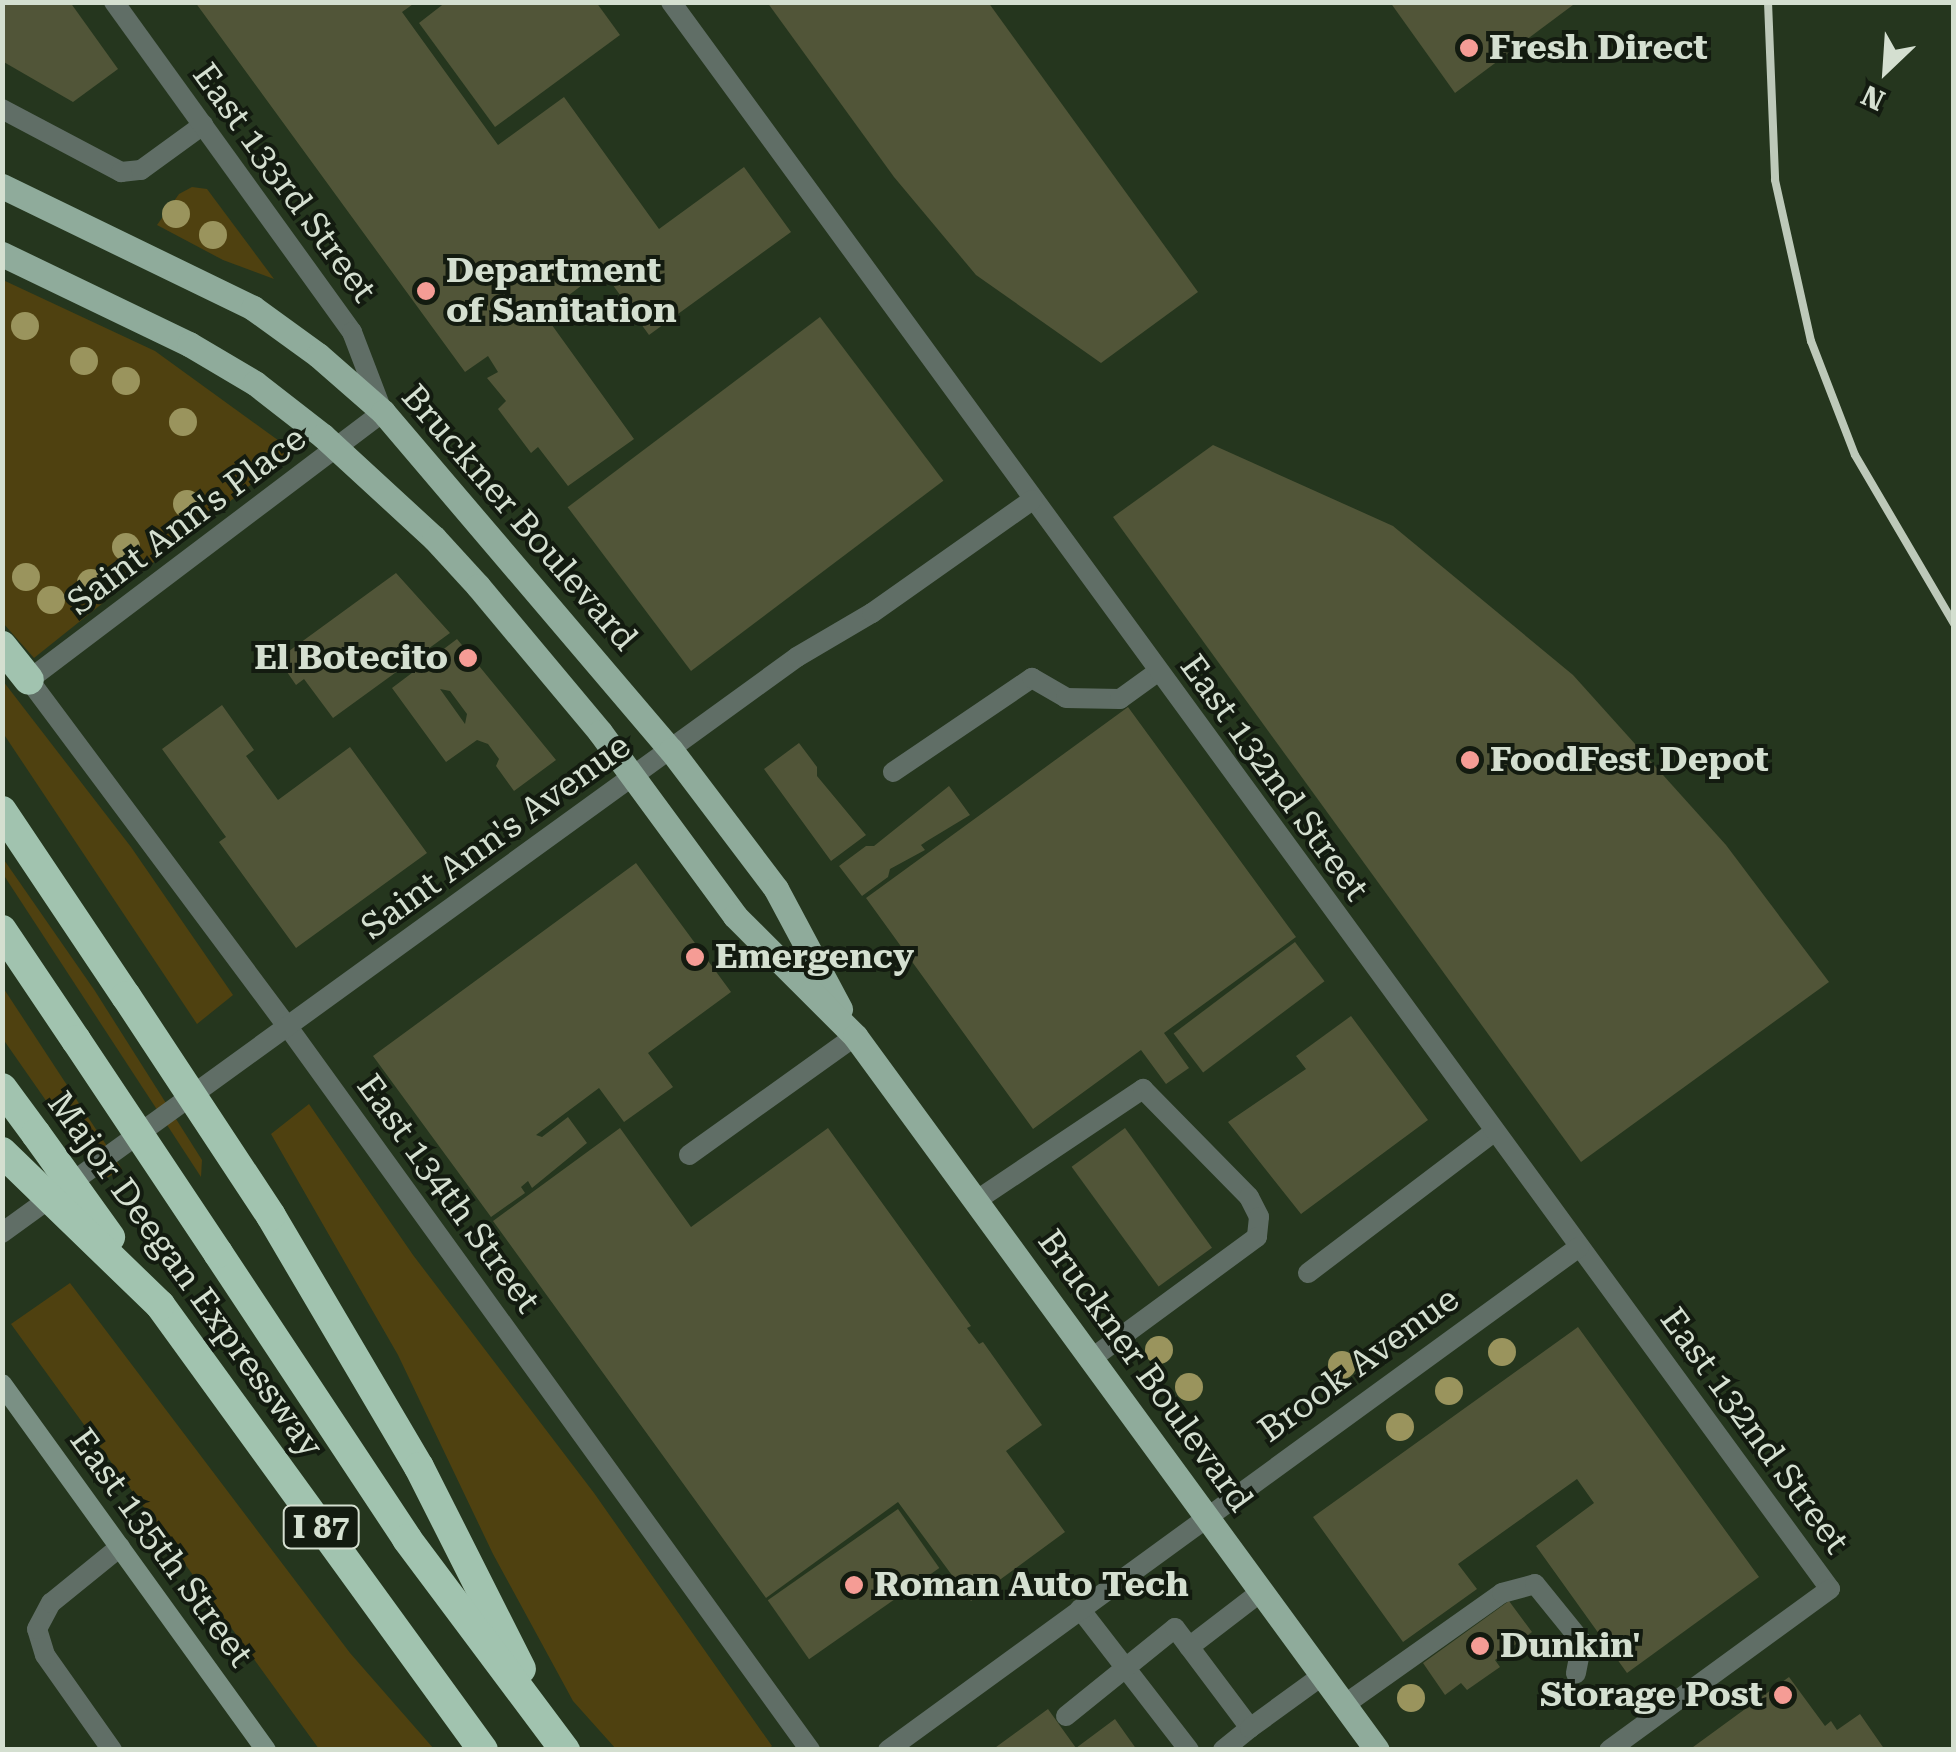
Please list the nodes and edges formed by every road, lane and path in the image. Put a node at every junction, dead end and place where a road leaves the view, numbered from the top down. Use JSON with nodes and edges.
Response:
{"nodes":[{"id":1,"x":114,"y":2,"type":"edge"},
{"id":2,"x":671,"y":2,"type":"edge"},
{"id":3,"x":2,"y":109,"type":"edge"},
{"id":4,"x":203,"y":125,"type":"junction"},
{"id":5,"x":2,"y":186,"type":"edge"},
{"id":6,"x":2,"y":254,"type":"edge"},
{"id":7,"x":383,"y":412,"type":"junction"},
{"id":8,"x":336,"y":448,"type":"junction"},
{"id":9,"x":1032,"y":500,"type":"junction"},
{"id":10,"x":2,"y":646,"type":"edge"},
{"id":11,"x":1156,"y":673,"type":"junction"},
{"id":12,"x":29,"y":680,"type":"junction"},
{"id":13,"x":672,"y":750,"type":"junction"},
{"id":14,"x":892,"y":772,"type":"dead end"},
{"id":15,"x":633,"y":777,"type":"junction"},
{"id":16,"x":2,"y":811,"type":"edge"},
{"id":17,"x":2,"y":930,"type":"edge"},
{"id":18,"x":288,"y":1027,"type":"junction"},
{"id":19,"x":854,"y":1036,"type":"junction"},
{"id":20,"x":2,"y":1088,"type":"edge"},
{"id":21,"x":1494,"y":1132,"type":"junction"},
{"id":22,"x":2,"y":1152,"type":"edge"},
{"id":23,"x":689,"y":1155,"type":"dead end"},
{"id":24,"x":977,"y":1200,"type":"junction"},
{"id":25,"x":2,"y":1233,"type":"edge"},
{"id":26,"x":1579,"y":1247,"type":"junction"},
{"id":27,"x":1308,"y":1272,"type":"dead end"},
{"id":28,"x":160,"y":1305,"type":"junction"},
{"id":29,"x":1092,"y":1358,"type":"junction"},
{"id":30,"x":2,"y":1384,"type":"edge"},
{"id":31,"x":1208,"y":1516,"type":"junction"},
{"id":32,"x":120,"y":1548,"type":"junction"},
{"id":33,"x":1262,"y":1590,"type":"junction"},
{"id":34,"x":1080,"y":1609,"type":"junction"},
{"id":35,"x":1193,"y":1661,"type":"junction"},
{"id":36,"x":1127,"y":1667,"type":"junction"},
{"id":37,"x":1576,"y":1673,"type":"dead end"},
{"id":38,"x":1323,"y":1676,"type":"junction"},
{"id":39,"x":1344,"y":1705,"type":"junction"},
{"id":40,"x":1066,"y":1716,"type":"dead end"},
{"id":41,"x":1250,"y":1728,"type":"junction"},
{"id":42,"x":1187,"y":1736,"type":"edge"},
{"id":43,"x":560,"y":1742,"type":"edge"},
{"id":44,"x":112,"y":1750,"type":"edge"},
{"id":45,"x":266,"y":1750,"type":"edge"},
{"id":46,"x":483,"y":1750,"type":"edge"},
{"id":47,"x":810,"y":1750,"type":"edge"},
{"id":48,"x":888,"y":1750,"type":"edge"},
{"id":49,"x":1222,"y":1750,"type":"edge"},
{"id":50,"x":1376,"y":1750,"type":"edge"},
{"id":51,"x":1609,"y":1750,"type":"edge"}],
"edges":[{"from":1,"to":4,"type":"street","name":"East 133rd Street"},
{"from":2,"to":9,"type":"street","name":"East 132nd Street"},
{"from":3,"to":4,"type":"street"},
{"from":4,"to":7,"type":"street","name":"East 133rd Street"},
{"from":5,"to":7,"type":"main road","name":"Bruckner Boulevard"},
{"from":6,"to":8,"type":"main road","name":"Bruckner Boulevard"},
{"from":7,"to":8,"type":"street","name":"Saint Ann's Place"},
{"from":7,"to":13,"type":"main road","name":"Bruckner Boulevard"},
{"from":8,"to":12,"type":"street","name":"Saint Ann's Place"},
{"from":8,"to":15,"type":"main road","name":"Bruckner Boulevard"},
{"from":9,"to":11,"type":"street","name":"East 132nd Street"},
{"from":9,"to":13,"type":"street","name":"Saint Ann's Avenue"},
{"from":10,"to":12,"type":"highway"},
{"from":11,"to":14,"type":"street"},
{"from":11,"to":21,"type":"street","name":"East 132nd Street"},
{"from":12,"to":18,"type":"street","name":"East 134th Street"},
{"from":13,"to":15,"type":"street","name":"Saint Ann's Avenue"},
{"from":13,"to":19,"type":"main road","name":"Bruckner Boulevard"},
{"from":15,"to":18,"type":"street","name":"Saint Ann's Avenue"},
{"from":15,"to":19,"type":"main road","name":"Bruckner Boulevard"},
{"from":16,"to":43,"type":"highway","bridge":true},
{"from":17,"to":43,"type":"highway","bridge":true},
{"from":18,"to":25,"type":"street","name":"Saint Ann's Avenue"},
{"from":18,"to":47,"type":"street","name":"East 134th Street"},
{"from":19,"to":23,"type":"street"},
{"from":19,"to":24,"type":"main road","name":"Bruckner Boulevard"},
{"from":20,"to":28,"type":"highway","name":"Major Deegan Expressway","number":"I 87","bridge":true},
{"from":21,"to":26,"type":"street","name":"East 132nd Street"},
{"from":21,"to":27,"type":"street"},
{"from":22,"to":28,"type":"highway","bridge":true},
{"from":24,"to":29,"type":"main road","name":"Bruckner Boulevard"},
{"from":24,"to":29,"type":"street"},
{"from":26,"to":31,"type":"street","name":"Brook Avenue"},
{"from":26,"to":51,"type":"street","name":"East 132nd Street"},
{"from":28,"to":46,"type":"highway","name":"Major Deegan Expressway","number":"I 87"},
{"from":29,"to":31,"type":"main road","name":"Bruckner Boulevard"},
{"from":30,"to":32,"type":"main road","name":"East 135th Street"},
{"from":31,"to":33,"type":"main road","name":"Bruckner Boulevard"},
{"from":31,"to":34,"type":"street","name":"Brook Avenue"},
{"from":32,"to":44,"type":"street"},
{"from":32,"to":45,"type":"main road","name":"East 135th Street"},
{"from":33,"to":35,"type":"street"},
{"from":33,"to":38,"type":"main road","name":"Bruckner Boulevard"},
{"from":34,"to":36,"type":"street"},
{"from":34,"to":48,"type":"street","name":"Brook Avenue"},
{"from":35,"to":36,"type":"street"},
{"from":35,"to":41,"type":"street"},
{"from":36,"to":40,"type":"street"},
{"from":36,"to":42,"type":"street"},
{"from":37,"to":39,"type":"street"},
{"from":38,"to":39,"type":"main road","name":"Bruckner Boulevard"},
{"from":38,"to":41,"type":"street"},
{"from":39,"to":50,"type":"main road","name":"Bruckner Boulevard"},
{"from":41,"to":49,"type":"street"}]}
